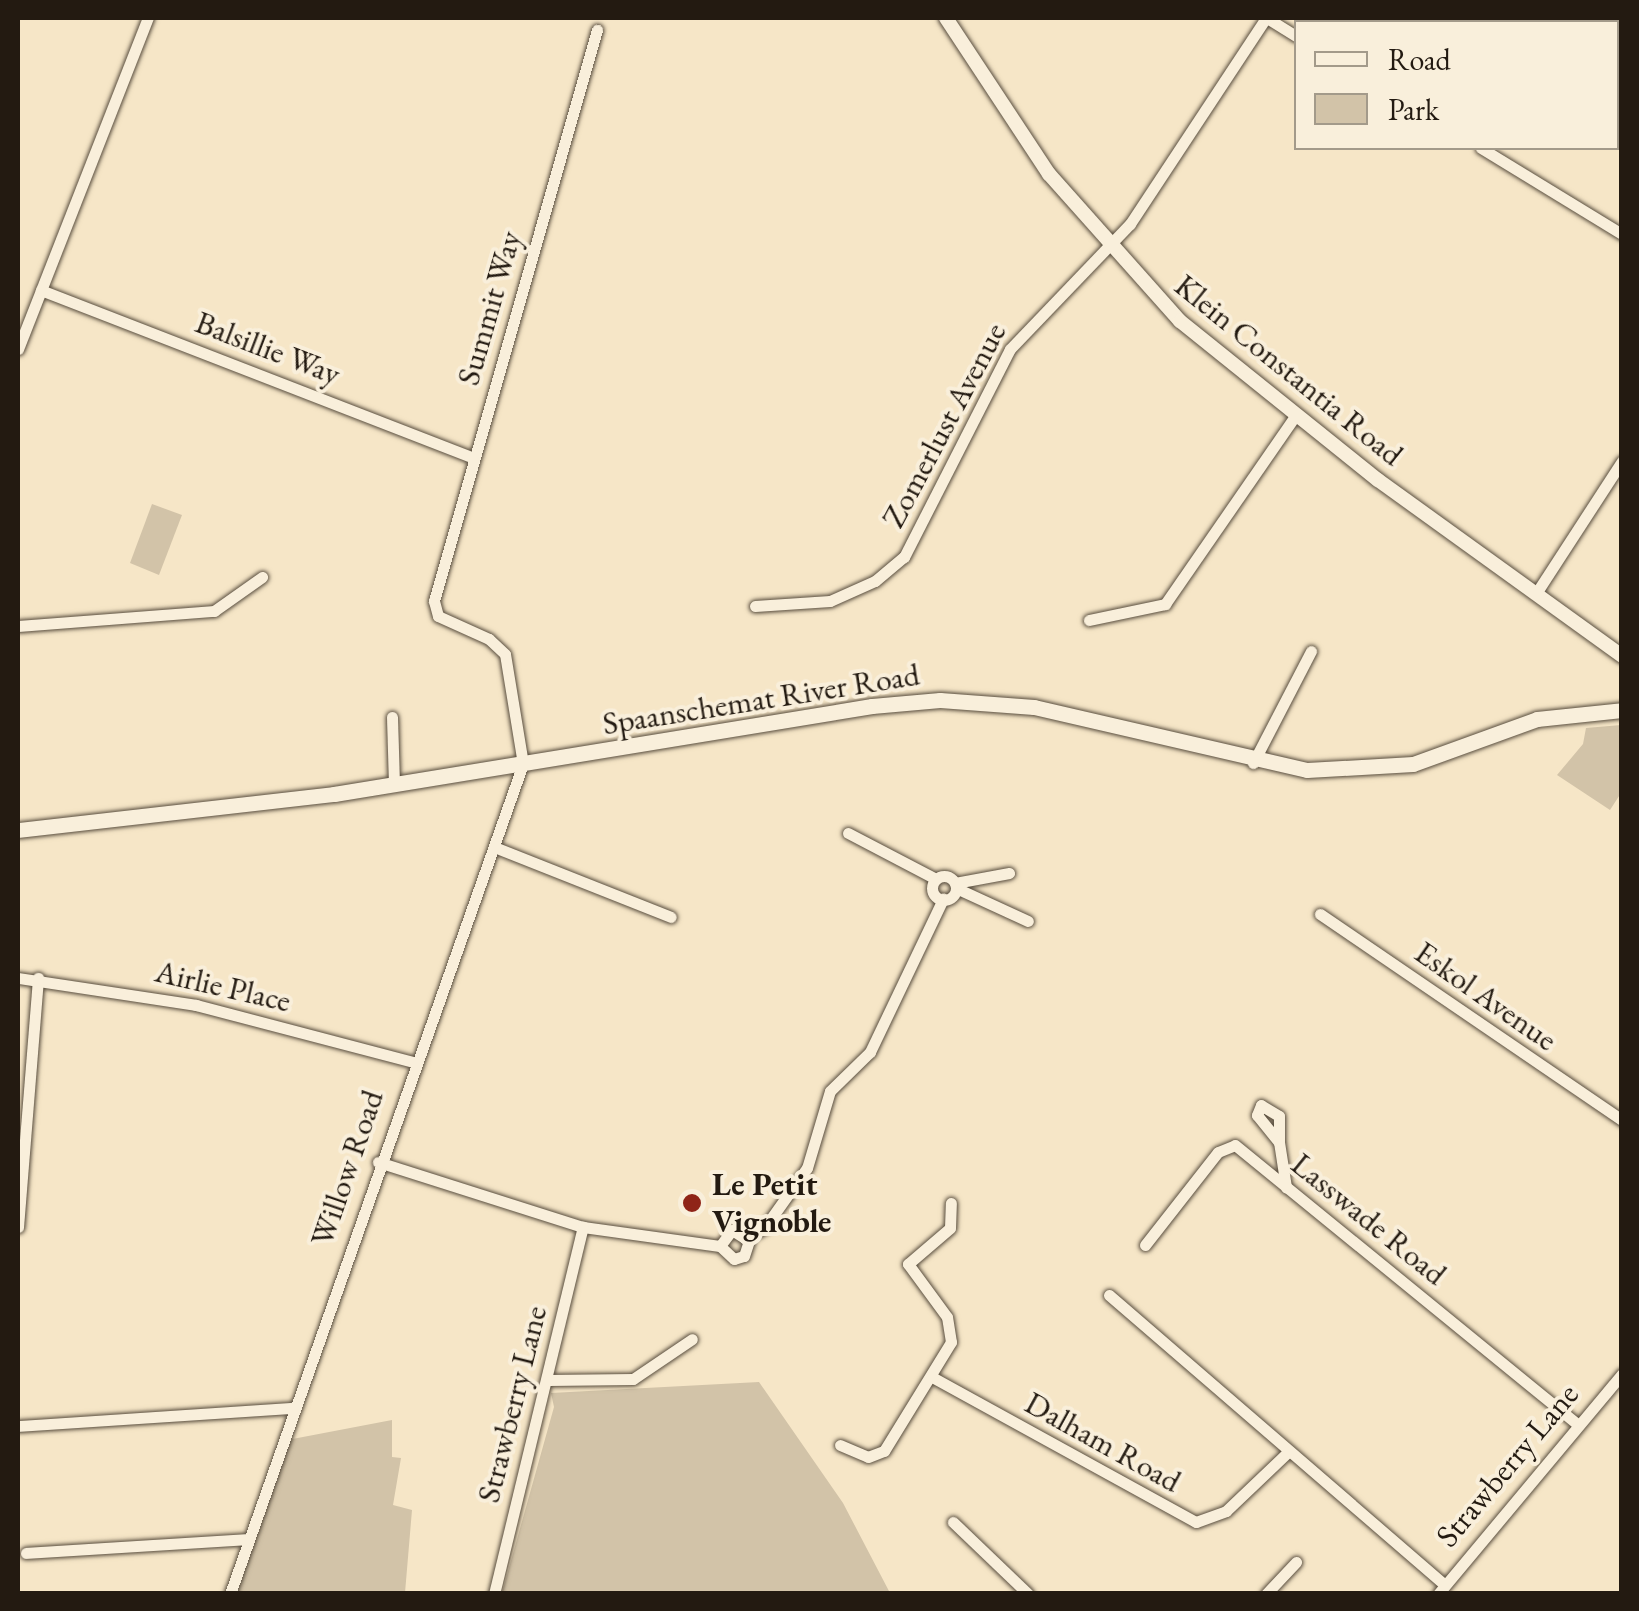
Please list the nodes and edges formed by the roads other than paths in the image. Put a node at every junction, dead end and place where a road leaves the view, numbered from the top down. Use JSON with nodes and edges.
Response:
{"nodes":[{"id":1,"x":148,"y":18,"type":"edge"},
{"id":2,"x":946,"y":18,"type":"edge"},
{"id":3,"x":1267,"y":18,"type":"edge"},
{"id":4,"x":598,"y":30,"type":"dead end"},
{"id":5,"x":1294,"y":35,"type":"edge"},
{"id":6,"x":1484,"y":150,"type":"edge"},
{"id":7,"x":1622,"y":234,"type":"edge"},
{"id":8,"x":1109,"y":248,"type":"junction"},
{"id":9,"x":41,"y":290,"type":"junction"},
{"id":10,"x":18,"y":349,"type":"edge"},
{"id":11,"x":1294,"y":416,"type":"junction"},
{"id":12,"x":474,"y":458,"type":"junction"},
{"id":13,"x":1621,"y":463,"type":"edge"},
{"id":14,"x":262,"y":577,"type":"dead end"},
{"id":15,"x":1537,"y":592,"type":"junction"},
{"id":16,"x":754,"y":606,"type":"dead end"},
{"id":17,"x":1089,"y":620,"type":"dead end"},
{"id":18,"x":18,"y":626,"type":"edge"},
{"id":19,"x":1311,"y":651,"type":"dead end"},
{"id":20,"x":1622,"y":656,"type":"edge"},
{"id":21,"x":1617,"y":707,"type":"edge"},
{"id":22,"x":392,"y":717,"type":"dead end"},
{"id":23,"x":1253,"y":763,"type":"junction"},
{"id":24,"x":523,"y":764,"type":"junction"},
{"id":25,"x":394,"y":784,"type":"junction"},
{"id":26,"x":18,"y":830,"type":"edge"},
{"id":27,"x":848,"y":833,"type":"dead end"},
{"id":28,"x":494,"y":847,"type":"junction"},
{"id":29,"x":1009,"y":873,"type":"dead end"},
{"id":30,"x":936,"y":880,"type":"junction"},
{"id":31,"x":956,"y":885,"type":"junction"},
{"id":32,"x":943,"y":899,"type":"junction"},
{"id":33,"x":1320,"y":914,"type":"dead end"},
{"id":34,"x":671,"y":917,"type":"dead end"},
{"id":35,"x":1028,"y":920,"type":"dead end"},
{"id":36,"x":18,"y":978,"type":"edge"},
{"id":37,"x":38,"y":978,"type":"junction"},
{"id":38,"x":413,"y":1062,"type":"junction"},
{"id":39,"x":1620,"y":1114,"type":"edge"},
{"id":40,"x":1279,"y":1142,"type":"dead end"},
{"id":41,"x":378,"y":1162,"type":"junction"},
{"id":42,"x":1286,"y":1187,"type":"junction"},
{"id":43,"x":951,"y":1202,"type":"dead end"},
{"id":44,"x":18,"y":1226,"type":"edge"},
{"id":45,"x":583,"y":1227,"type":"junction"},
{"id":46,"x":751,"y":1236,"type":"junction"},
{"id":47,"x":1145,"y":1245,"type":"dead end"},
{"id":48,"x":720,"y":1246,"type":"junction"},
{"id":49,"x":1109,"y":1295,"type":"dead end"},
{"id":50,"x":692,"y":1339,"type":"dead end"},
{"id":51,"x":1622,"y":1374,"type":"edge"},
{"id":52,"x":932,"y":1377,"type":"junction"},
{"id":53,"x":548,"y":1380,"type":"junction"},
{"id":54,"x":292,"y":1408,"type":"junction"},
{"id":55,"x":1576,"y":1424,"type":"junction"},
{"id":56,"x":18,"y":1426,"type":"edge"},
{"id":57,"x":840,"y":1445,"type":"dead end"},
{"id":58,"x":1289,"y":1450,"type":"junction"},
{"id":59,"x":953,"y":1522,"type":"dead end"},
{"id":60,"x":248,"y":1539,"type":"junction"},
{"id":61,"x":26,"y":1554,"type":"dead end"},
{"id":62,"x":1296,"y":1562,"type":"dead end"},
{"id":63,"x":1441,"y":1589,"type":"edge"},
{"id":64,"x":230,"y":1594,"type":"edge"},
{"id":65,"x":494,"y":1594,"type":"edge"},
{"id":66,"x":1028,"y":1594,"type":"edge"},
{"id":67,"x":1266,"y":1594,"type":"edge"}],
"edges":[{"from":1,"to":9,"type":"street"},
{"from":2,"to":8,"type":"street","name":"Klein Constantia Road"},
{"from":3,"to":5,"type":"street"},
{"from":3,"to":8,"type":"street","name":"Zomerlust Avenue"},
{"from":4,"to":12,"type":"street","name":"Summit Way"},
{"from":6,"to":7,"type":"street"},
{"from":8,"to":11,"type":"street","name":"Klein Constantia Road"},
{"from":8,"to":16,"type":"street","name":"Zomerlust Avenue"},
{"from":9,"to":10,"type":"street"},
{"from":9,"to":12,"type":"street","name":"Balsillie Way"},
{"from":11,"to":15,"type":"street","name":"Klein Constantia Road"},
{"from":11,"to":17,"type":"street"},
{"from":12,"to":24,"type":"street","name":"Summit Way"},
{"from":13,"to":15,"type":"street"},
{"from":14,"to":18,"type":"street"},
{"from":15,"to":20,"type":"street","name":"Klein Constantia Road"},
{"from":19,"to":23,"type":"street"},
{"from":21,"to":23,"type":"main road","name":"Spaanschemat River Road"},
{"from":22,"to":25,"type":"street"},
{"from":23,"to":24,"type":"main road","name":"Spaanschemat River Road"},
{"from":24,"to":25,"type":"main road","name":"Spaanschemat River Road"},
{"from":24,"to":28,"type":"street","name":"Willow Road"},
{"from":25,"to":26,"type":"main road","name":"Spaanschemat River Road"},
{"from":27,"to":30,"type":"street"},
{"from":28,"to":34,"type":"street"},
{"from":28,"to":38,"type":"street","name":"Willow Road"},
{"from":29,"to":31,"type":"street"},
{"from":30,"to":31,"type":"street"},
{"from":30,"to":32,"type":"street"},
{"from":31,"to":32,"type":"street"},
{"from":31,"to":35,"type":"street"},
{"from":32,"to":46,"type":"street"},
{"from":33,"to":39,"type":"street","name":"Eskol Avenue"},
{"from":36,"to":37,"type":"street","name":"Airlie Place"},
{"from":37,"to":38,"type":"street","name":"Airlie Place"},
{"from":37,"to":44,"type":"street"},
{"from":38,"to":41,"type":"street","name":"Willow Road"},
{"from":40,"to":42,"type":"street"},
{"from":41,"to":45,"type":"street"},
{"from":41,"to":54,"type":"street","name":"Willow Road"},
{"from":42,"to":47,"type":"street","name":"Lasswade Road"},
{"from":42,"to":55,"type":"street","name":"Lasswade Road"},
{"from":43,"to":52,"type":"street"},
{"from":45,"to":48,"type":"street"},
{"from":45,"to":53,"type":"street","name":"Strawberry Lane"},
{"from":46,"to":48,"type":"street"},
{"from":46,"to":48,"type":"street"},
{"from":49,"to":58,"type":"street"},
{"from":50,"to":53,"type":"street"},
{"from":51,"to":55,"type":"street","name":"Strawberry Lane"},
{"from":52,"to":57,"type":"street"},
{"from":52,"to":58,"type":"street","name":"Dalham Road"},
{"from":53,"to":65,"type":"street","name":"Strawberry Lane"},
{"from":54,"to":56,"type":"street"},
{"from":54,"to":60,"type":"street","name":"Willow Road"},
{"from":55,"to":63,"type":"street","name":"Strawberry Lane"},
{"from":58,"to":63,"type":"street"},
{"from":59,"to":66,"type":"street"},
{"from":60,"to":61,"type":"street"},
{"from":60,"to":64,"type":"street","name":"Willow Road"},
{"from":62,"to":67,"type":"street"}]}
